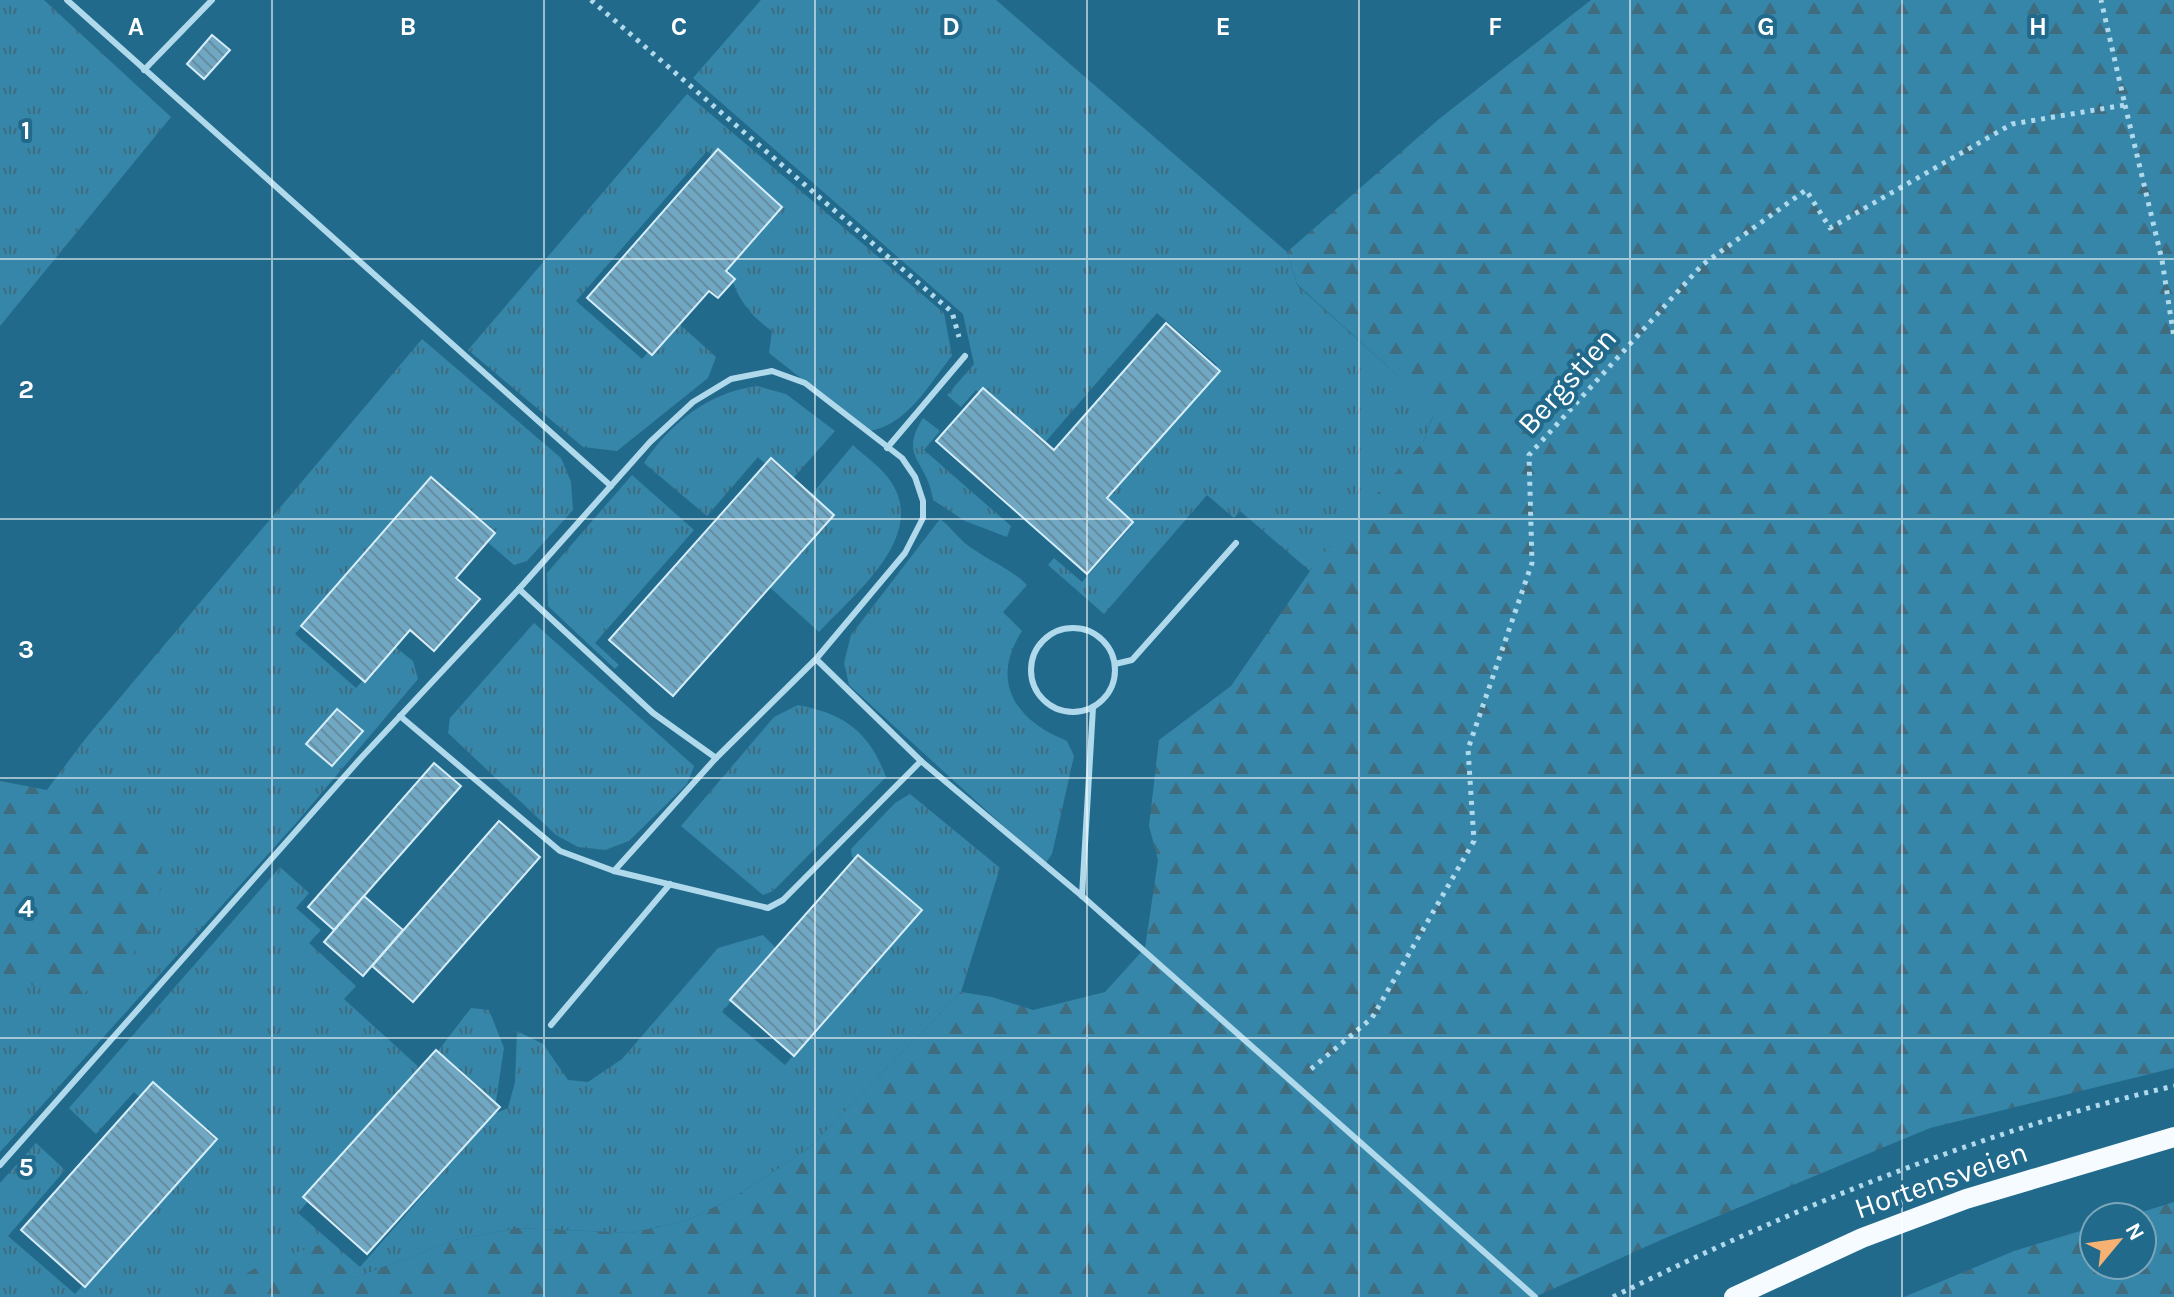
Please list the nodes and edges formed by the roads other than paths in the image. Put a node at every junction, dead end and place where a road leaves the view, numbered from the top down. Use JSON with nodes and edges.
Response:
{"nodes":[{"id":1,"x":67,"y":0,"type":"edge"},
{"id":2,"x":212,"y":0,"type":"edge"},
{"id":3,"x":144,"y":70,"type":"junction"},
{"id":4,"x":965,"y":356,"type":"road end"},
{"id":5,"x":887,"y":448,"type":"junction"},
{"id":6,"x":611,"y":486,"type":"junction"},
{"id":7,"x":1236,"y":543,"type":"dead end"},
{"id":8,"x":519,"y":589,"type":"junction"},
{"id":9,"x":816,"y":659,"type":"junction"},
{"id":10,"x":1115,"y":664,"type":"junction"},
{"id":11,"x":1093,"y":707,"type":"junction"},
{"id":12,"x":400,"y":716,"type":"junction"},
{"id":13,"x":716,"y":758,"type":"junction"},
{"id":14,"x":921,"y":761,"type":"junction"},
{"id":15,"x":614,"y":871,"type":"junction"},
{"id":16,"x":670,"y":884,"type":"junction"},
{"id":17,"x":1082,"y":896,"type":"junction"},
{"id":18,"x":551,"y":1025,"type":"dead end"},
{"id":19,"x":2174,"y":1137,"type":"edge"},
{"id":20,"x":0,"y":1165,"type":"edge"},
{"id":21,"x":1535,"y":1297,"type":"edge"},
{"id":22,"x":1734,"y":1297,"type":"edge"}],
"edges":[{"from":1,"to":3,"type":"lane"},
{"from":2,"to":3,"type":"lane"},
{"from":3,"to":6,"type":"lane"},
{"from":4,"to":5,"type":"lane"},
{"from":5,"to":6,"type":"lane"},
{"from":5,"to":9,"type":"lane"},
{"from":6,"to":8,"type":"lane"},
{"from":7,"to":10,"type":"lane"},
{"from":8,"to":12,"type":"lane"},
{"from":8,"to":13,"type":"lane"},
{"from":9,"to":13,"type":"lane"},
{"from":9,"to":14,"type":"lane"},
{"from":10,"to":11,"type":"lane"},
{"from":10,"to":11,"type":"lane"},
{"from":11,"to":17,"type":"lane"},
{"from":12,"to":15,"type":"lane"},
{"from":12,"to":20,"type":"lane"},
{"from":13,"to":15,"type":"lane"},
{"from":14,"to":16,"type":"lane"},
{"from":14,"to":17,"type":"lane"},
{"from":15,"to":16,"type":"lane"},
{"from":16,"to":18,"type":"lane"},
{"from":17,"to":21,"type":"lane"},
{"from":19,"to":22,"type":"main road","name":"Hortensveien"}]}
